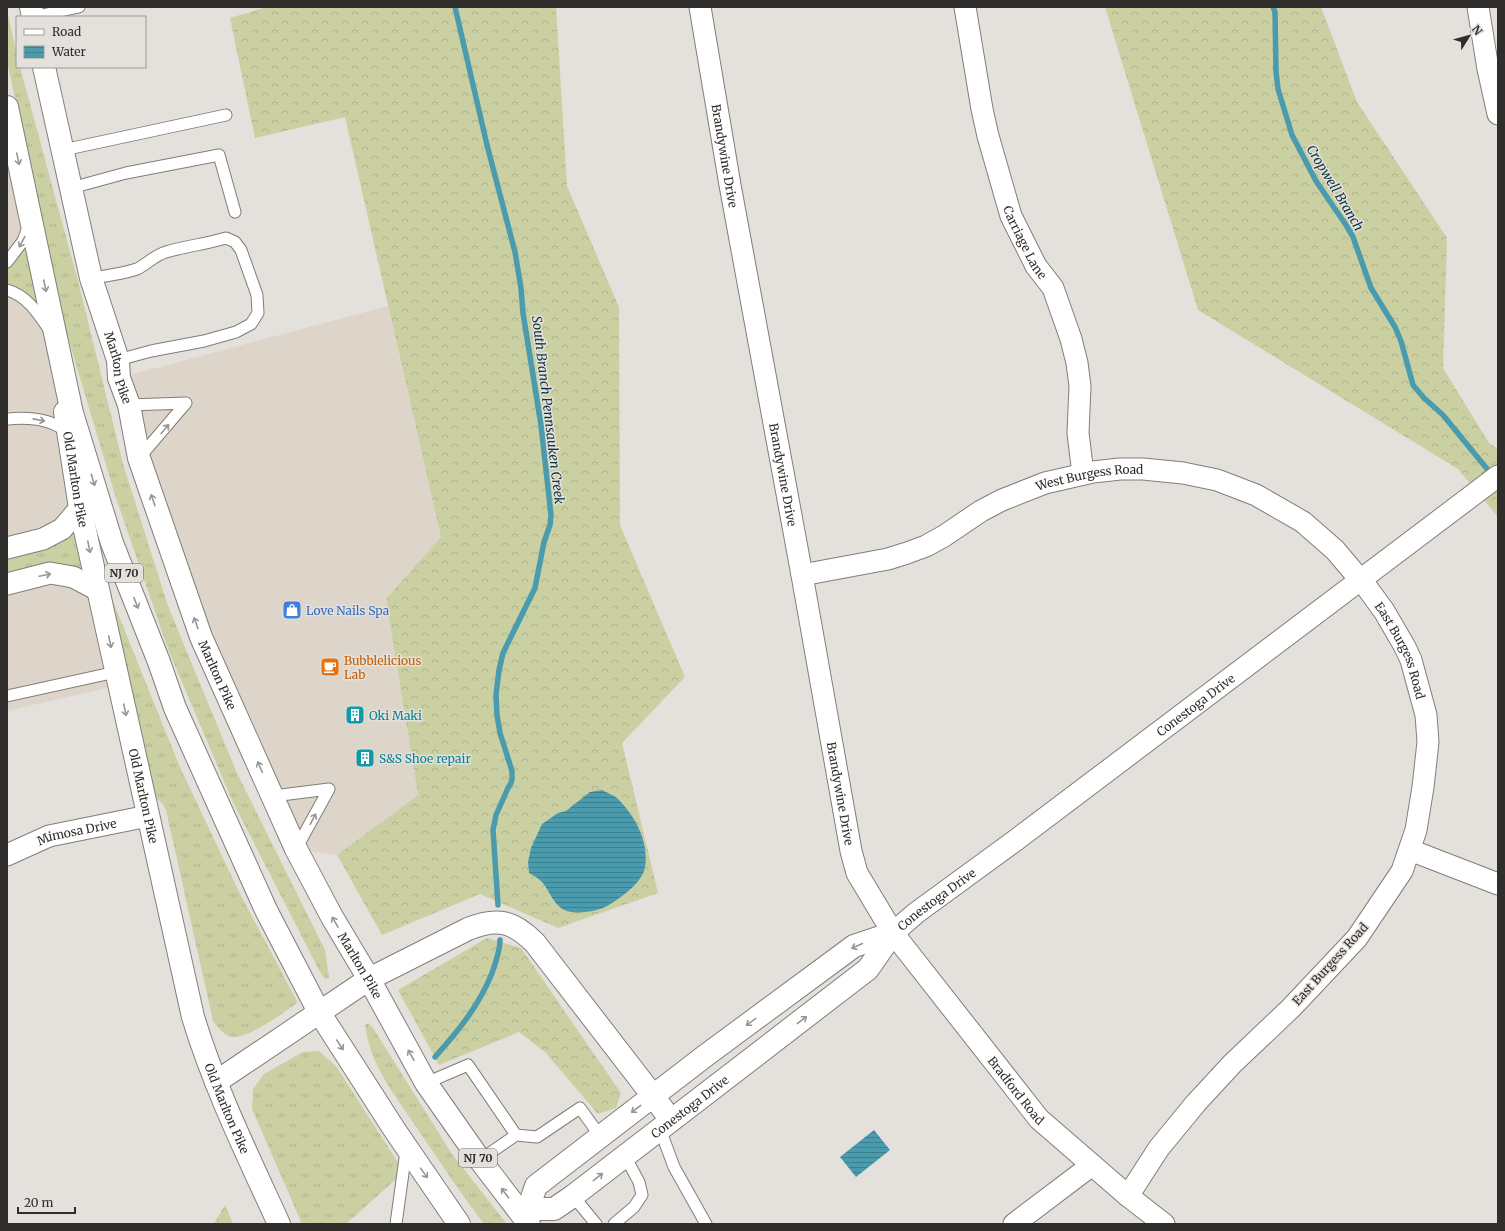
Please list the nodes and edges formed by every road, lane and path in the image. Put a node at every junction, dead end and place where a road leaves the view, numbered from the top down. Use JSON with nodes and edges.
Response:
{"nodes":[{"id":1,"x":80,"y":7,"type":"edge"},
{"id":2,"x":700,"y":7,"type":"edge"},
{"id":3,"x":965,"y":7,"type":"edge"},
{"id":4,"x":1478,"y":7,"type":"edge"},
{"id":5,"x":38,"y":16,"type":"edge"},
{"id":6,"x":44,"y":68,"type":"edge"},
{"id":7,"x":7,"y":108,"type":"edge"},
{"id":8,"x":1498,"y":114,"type":"edge"},
{"id":9,"x":226,"y":115,"type":"dead end"},
{"id":10,"x":63,"y":150,"type":"junction"},
{"id":11,"x":71,"y":188,"type":"junction"},
{"id":12,"x":235,"y":212,"type":"dead end"},
{"id":13,"x":31,"y":219,"type":"junction"},
{"id":14,"x":7,"y":262,"type":"edge"},
{"id":15,"x":91,"y":278,"type":"junction"},
{"id":16,"x":7,"y":290,"type":"edge"},
{"id":17,"x":57,"y":345,"type":"junction"},
{"id":18,"x":118,"y":360,"type":"junction"},
{"id":19,"x":129,"y":406,"type":"junction"},
{"id":20,"x":8,"y":419,"type":"dead end"},
{"id":21,"x":68,"y":432,"type":"junction"},
{"id":22,"x":83,"y":449,"type":"junction"},
{"id":23,"x":139,"y":458,"type":"junction"},
{"id":24,"x":1083,"y":474,"type":"junction"},
{"id":25,"x":1498,"y":476,"type":"edge"},
{"id":26,"x":80,"y":508,"type":"junction"},
{"id":27,"x":7,"y":548,"type":"edge"},
{"id":28,"x":802,"y":575,"type":"junction"},
{"id":29,"x":1360,"y":581,"type":"junction"},
{"id":30,"x":7,"y":584,"type":"edge"},
{"id":31,"x":98,"y":590,"type":"junction"},
{"id":32,"x":116,"y":672,"type":"junction"},
{"id":33,"x":7,"y":696,"type":"edge"},
{"id":34,"x":273,"y":796,"type":"junction"},
{"id":35,"x":148,"y":816,"type":"junction"},
{"id":36,"x":296,"y":849,"type":"junction"},
{"id":37,"x":1410,"y":850,"type":"junction"},
{"id":38,"x":7,"y":855,"type":"edge"},
{"id":39,"x":1498,"y":884,"type":"edge"},
{"id":40,"x":893,"y":933,"type":"junction"},
{"id":41,"x":369,"y":979,"type":"junction"},
{"id":42,"x":319,"y":1012,"type":"junction"},
{"id":43,"x":216,"y":1082,"type":"junction"},
{"id":44,"x":426,"y":1083,"type":"junction"},
{"id":45,"x":654,"y":1096,"type":"junction"},
{"id":46,"x":665,"y":1124,"type":"junction"},
{"id":47,"x":516,"y":1135,"type":"junction"},
{"id":48,"x":600,"y":1136,"type":"junction"},
{"id":49,"x":407,"y":1148,"type":"junction"},
{"id":50,"x":625,"y":1156,"type":"junction"},
{"id":51,"x":480,"y":1160,"type":"junction"},
{"id":52,"x":1092,"y":1165,"type":"junction"},
{"id":53,"x":573,"y":1196,"type":"junction"},
{"id":54,"x":1128,"y":1196,"type":"junction"},
{"id":55,"x":526,"y":1216,"type":"edge"},
{"id":56,"x":279,"y":1224,"type":"edge"},
{"id":57,"x":396,"y":1224,"type":"edge"},
{"id":58,"x":459,"y":1224,"type":"edge"},
{"id":59,"x":596,"y":1224,"type":"edge"},
{"id":60,"x":614,"y":1224,"type":"edge"},
{"id":61,"x":706,"y":1224,"type":"edge"},
{"id":62,"x":1014,"y":1224,"type":"edge"},
{"id":63,"x":1164,"y":1224,"type":"edge"}],
"edges":[{"from":1,"to":5,"type":"lane"},
{"from":2,"to":28,"type":"street","name":"Brandywine Drive"},
{"from":3,"to":24,"type":"street","name":"Carriage Lane"},
{"from":4,"to":8,"type":"street"},
{"from":6,"to":10,"type":"main road","name":"Marlton Pike","number":"NJ 70"},
{"from":7,"to":13,"type":"main road","number":"NJ 70","one_way":true},
{"from":9,"to":10,"type":"lane"},
{"from":10,"to":11,"type":"main road","name":"Marlton Pike","number":"NJ 70"},
{"from":11,"to":12,"type":"lane"},
{"from":11,"to":15,"type":"main road","name":"Marlton Pike","number":"NJ 70"},
{"from":13,"to":14,"type":"lane","one_way":true},
{"from":13,"to":17,"type":"main road","number":"NJ 70","one_way":true},
{"from":15,"to":18,"type":"main road","name":"Marlton Pike","number":"NJ 70"},
{"from":15,"to":18,"type":"lane"},
{"from":16,"to":17,"type":"lane"},
{"from":17,"to":21,"type":"main road","name":"Old Marlton Pike"},
{"from":17,"to":22,"type":"main road","number":"NJ 70"},
{"from":18,"to":19,"type":"main road","name":"Marlton Pike","number":"NJ 70"},
{"from":19,"to":23,"type":"main road","name":"Marlton Pike","number":"NJ 70"},
{"from":23,"to":19,"type":"lane","one_way":true},
{"from":20,"to":21,"type":"lane","one_way":true},
{"from":21,"to":22,"type":"lane"},
{"from":21,"to":26,"type":"main road","name":"Old Marlton Pike"},
{"from":22,"to":42,"type":"main road","number":"NJ 70","one_way":true},
{"from":34,"to":23,"type":"main road","name":"Marlton Pike","number":"NJ 70","one_way":true},
{"from":24,"to":28,"type":"street","name":"West Burgess Road"},
{"from":24,"to":29,"type":"street","name":"West Burgess Road"},
{"from":25,"to":29,"type":"street","name":"Conestoga Drive"},
{"from":26,"to":27,"type":"street"},
{"from":26,"to":31,"type":"main road","name":"Old Marlton Pike","one_way":true},
{"from":28,"to":40,"type":"street","name":"Brandywine Drive"},
{"from":29,"to":37,"type":"street","name":"East Burgess Road"},
{"from":29,"to":40,"type":"street","name":"Conestoga Drive"},
{"from":30,"to":31,"type":"street","one_way":true},
{"from":31,"to":32,"type":"main road","name":"Old Marlton Pike","one_way":true},
{"from":32,"to":33,"type":"lane"},
{"from":32,"to":35,"type":"main road","name":"Old Marlton Pike","one_way":true},
{"from":34,"to":36,"type":"main road","name":"Marlton Pike","number":"NJ 70"},
{"from":36,"to":34,"type":"lane","one_way":true},
{"from":35,"to":38,"type":"street","name":"Mimosa Drive"},
{"from":35,"to":43,"type":"main road","name":"Old Marlton Pike"},
{"from":41,"to":36,"type":"main road","name":"Marlton Pike","number":"NJ 70","one_way":true},
{"from":37,"to":39,"type":"street"},
{"from":37,"to":54,"type":"street","name":"East Burgess Road"},
{"from":40,"to":45,"type":"main road","name":"Conestoga Drive","one_way":true},
{"from":46,"to":40,"type":"main road","name":"Conestoga Drive","one_way":true},
{"from":40,"to":52,"type":"street","name":"Bradford Road"},
{"from":41,"to":42,"type":"main road"},
{"from":44,"to":41,"type":"main road","name":"Marlton Pike","number":"NJ 70","one_way":true},
{"from":41,"to":45,"type":"main road"},
{"from":42,"to":43,"type":"main road"},
{"from":42,"to":49,"type":"main road","number":"NJ 70","one_way":true},
{"from":43,"to":56,"type":"main road","name":"Old Marlton Pike"},
{"from":44,"to":47,"type":"lane"},
{"from":44,"to":51,"type":"main road","name":"Marlton Pike","number":"NJ 70"},
{"from":45,"to":46,"type":"main road"},
{"from":45,"to":48,"type":"main road","name":"Conestoga Drive","one_way":true},
{"from":46,"to":50,"type":"main road","name":"Conestoga Drive"},
{"from":46,"to":61,"type":"lane"},
{"from":47,"to":48,"type":"lane"},
{"from":47,"to":51,"type":"lane"},
{"from":48,"to":55,"type":"main road","name":"Conestoga Drive"},
{"from":49,"to":57,"type":"lane"},
{"from":49,"to":58,"type":"main road","number":"NJ 70","one_way":true},
{"from":53,"to":50,"type":"main road","name":"Conestoga Drive","one_way":true},
{"from":50,"to":60,"type":"lane"},
{"from":55,"to":51,"type":"main road","name":"Marlton Pike","number":"NJ 70","one_way":true},
{"from":52,"to":54,"type":"street","name":"Bradford Road"},
{"from":52,"to":62,"type":"street"},
{"from":53,"to":55,"type":"main road","name":"Conestoga Drive"},
{"from":53,"to":59,"type":"lane"},
{"from":54,"to":63,"type":"street","name":"Bradford Road"}]}
